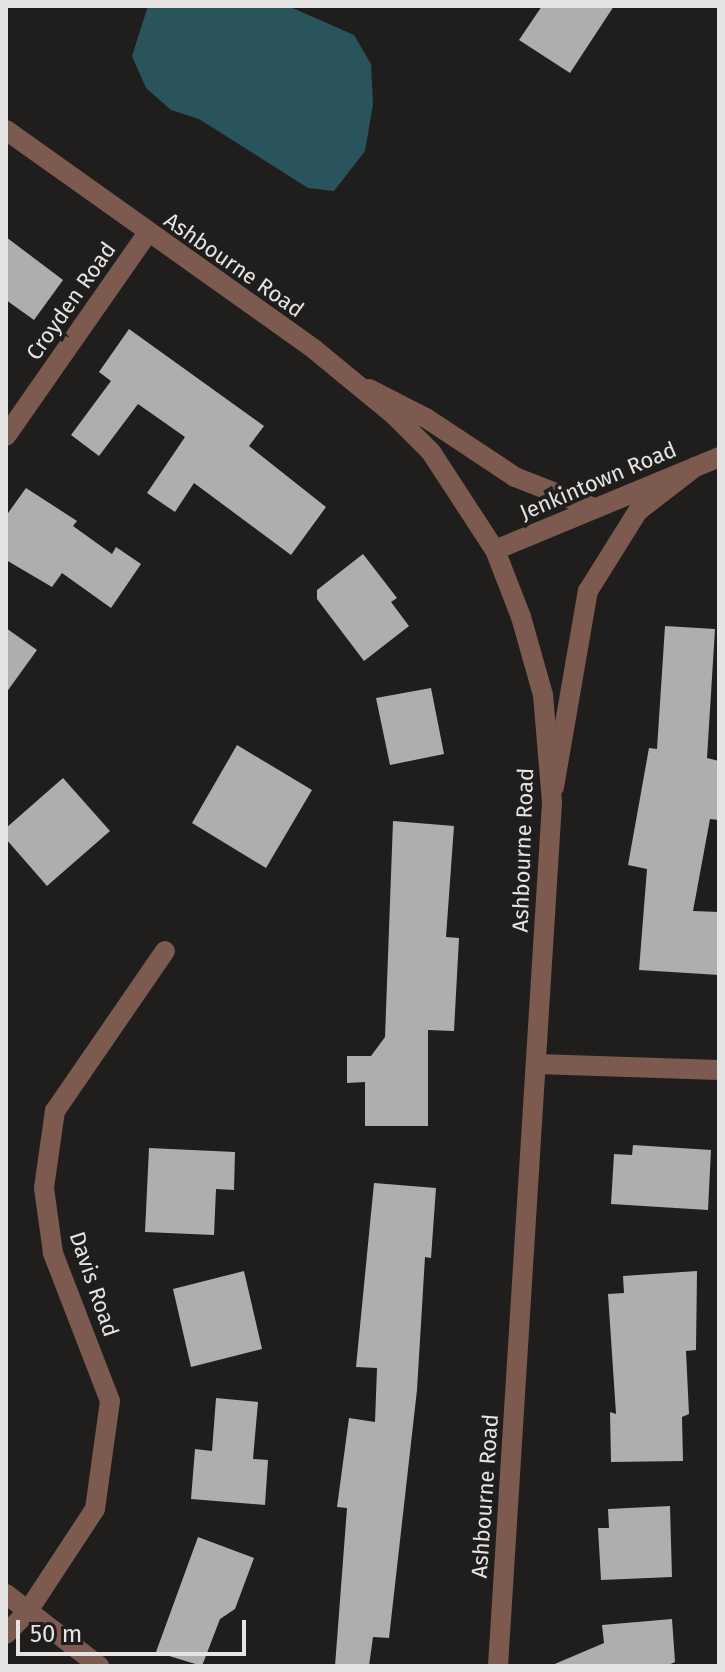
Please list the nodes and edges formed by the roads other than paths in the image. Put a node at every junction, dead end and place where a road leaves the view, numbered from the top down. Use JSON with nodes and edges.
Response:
{"nodes":[{"id":1,"x":6,"y":130,"type":"edge"},
{"id":2,"x":147,"y":234,"type":"junction"},
{"id":3,"x":357,"y":383,"type":"junction"},
{"id":4,"x":6,"y":436,"type":"edge"},
{"id":5,"x":719,"y":457,"type":"edge"},
{"id":6,"x":695,"y":467,"type":"junction"},
{"id":7,"x":594,"y":508,"type":"junction"},
{"id":8,"x":495,"y":550,"type":"junction"},
{"id":9,"x":552,"y":803,"type":"junction"},
{"id":10,"x":165,"y":951,"type":"dead end"},
{"id":11,"x":537,"y":1064,"type":"junction"},
{"id":12,"x":719,"y":1070,"type":"edge"},
{"id":13,"x":6,"y":1594,"type":"edge"},
{"id":14,"x":28,"y":1611,"type":"junction"},
{"id":15,"x":6,"y":1634,"type":"edge"},
{"id":16,"x":99,"y":1666,"type":"edge"},
{"id":17,"x":498,"y":1666,"type":"edge"}],
"edges":[{"from":1,"to":2,"type":"street","name":"Ashbourne Road"},
{"from":2,"to":3,"type":"street","name":"Ashbourne Road"},
{"from":2,"to":4,"type":"street","name":"Croyden Road"},
{"from":3,"to":7,"type":"street"},
{"from":3,"to":8,"type":"street","name":"Ashbourne Road"},
{"from":5,"to":6,"type":"street","name":"Jenkintown Road"},
{"from":6,"to":7,"type":"street","name":"Jenkintown Road"},
{"from":6,"to":9,"type":"street"},
{"from":7,"to":8,"type":"street","name":"Jenkintown Road"},
{"from":8,"to":9,"type":"street","name":"Ashbourne Road"},
{"from":9,"to":11,"type":"street","name":"Ashbourne Road"},
{"from":10,"to":14,"type":"street","name":"Davis Road"},
{"from":11,"to":12,"type":"street"},
{"from":11,"to":17,"type":"street","name":"Ashbourne Road"},
{"from":13,"to":14,"type":"street"},
{"from":14,"to":15,"type":"street","name":"Davis Road"},
{"from":14,"to":16,"type":"street"}]}
